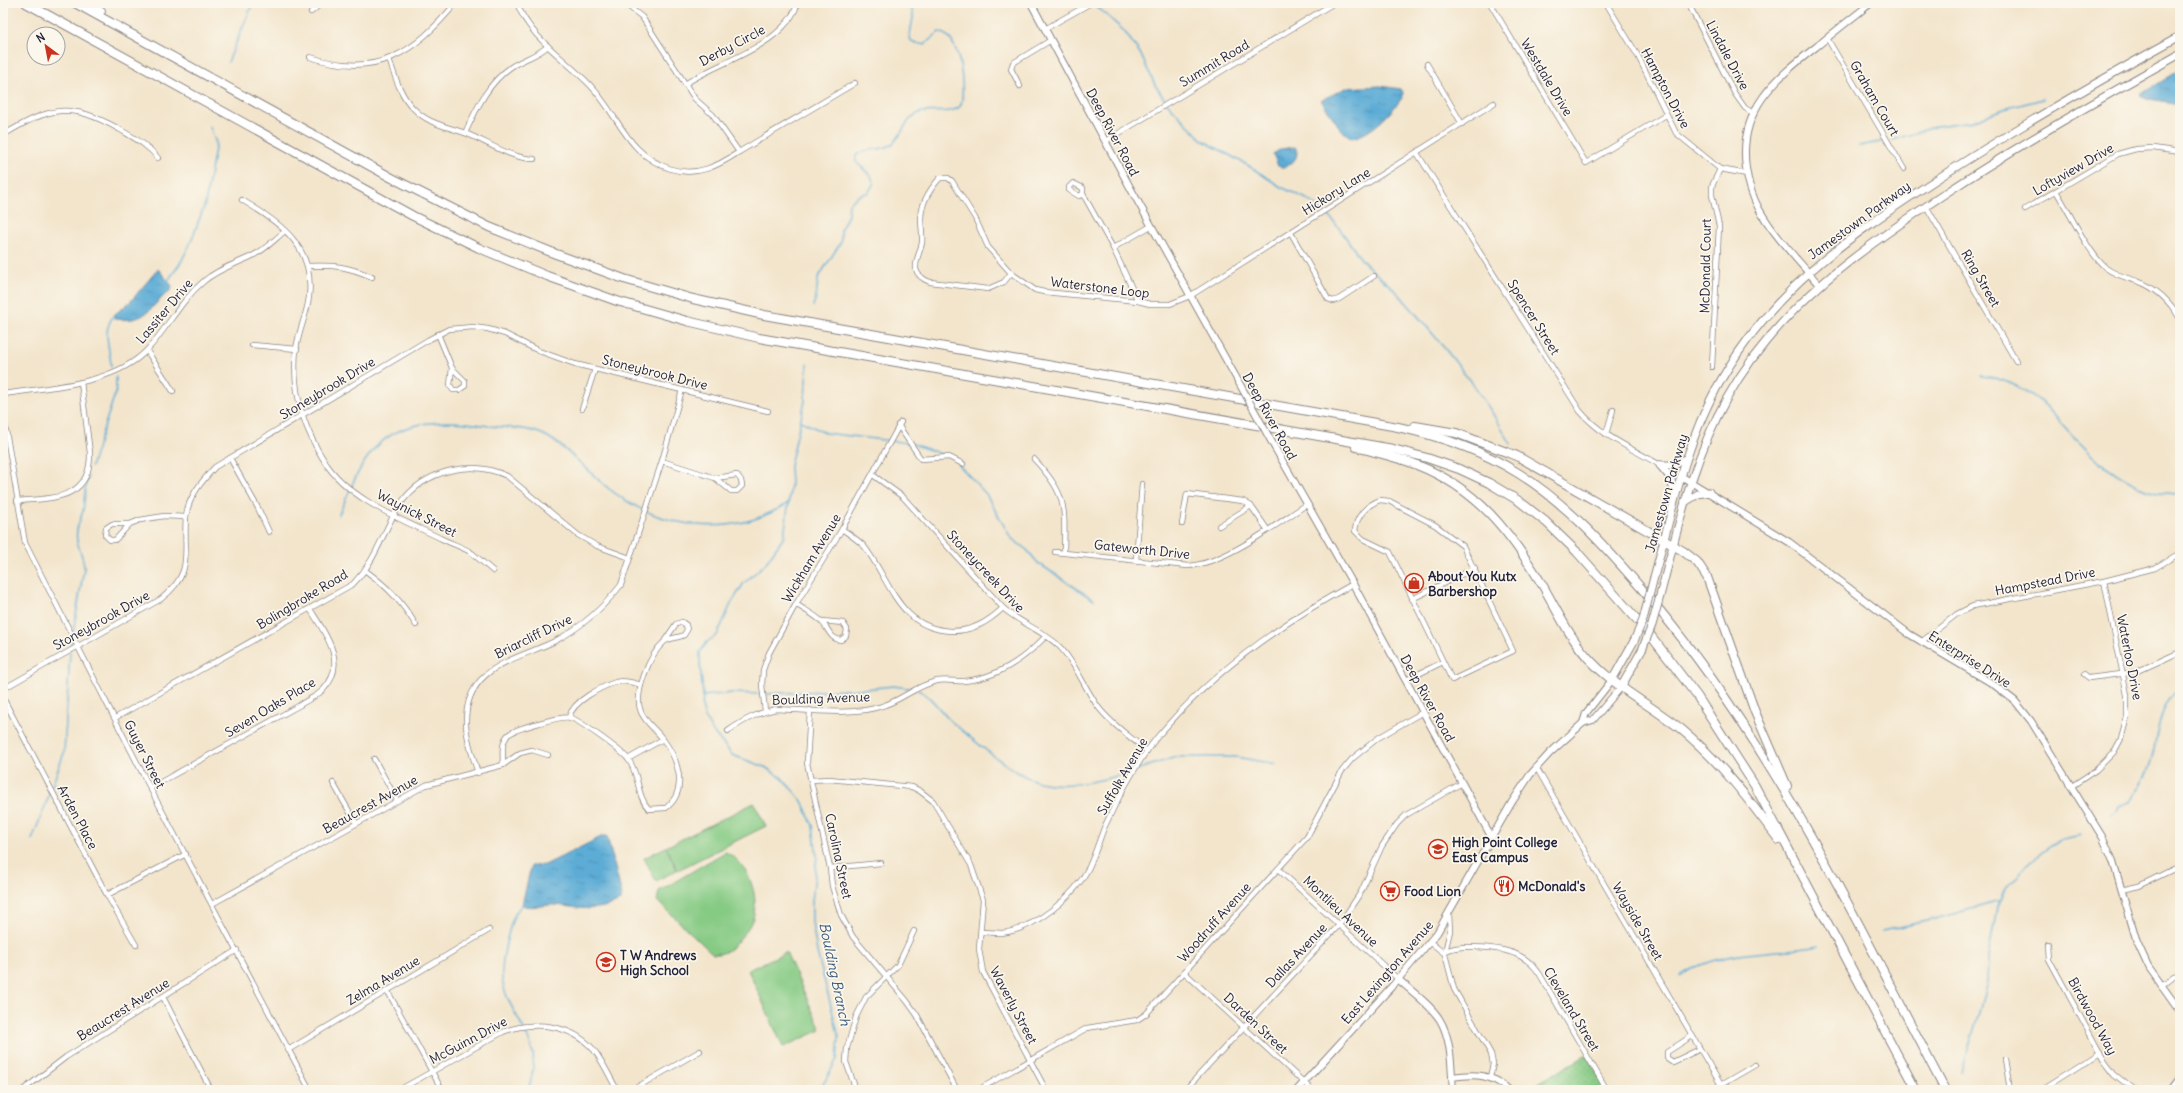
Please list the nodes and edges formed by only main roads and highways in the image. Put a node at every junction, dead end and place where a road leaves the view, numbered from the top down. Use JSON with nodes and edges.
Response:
{"nodes":[{"id":1,"x":26,"y":3,"type":"edge"},
{"id":2,"x":75,"y":3,"type":"edge"},
{"id":3,"x":88,"y":3,"type":"edge"},
{"id":4,"x":2180,"y":36,"type":"edge"},
{"id":5,"x":157,"y":47,"type":"junction"},
{"id":6,"x":2180,"y":54,"type":"edge"},
{"id":7,"x":1380,"y":423,"type":"junction"},
{"id":8,"x":1309,"y":434,"type":"junction"},
{"id":9,"x":1685,"y":459,"type":"junction"},
{"id":10,"x":1709,"y":492,"type":"road end"},
{"id":11,"x":1675,"y":494,"type":"junction"},
{"id":12,"x":1685,"y":502,"type":"junction"},
{"id":13,"x":1664,"y":539,"type":"junction"},
{"id":14,"x":1674,"y":545,"type":"junction"},
{"id":15,"x":1612,"y":680,"type":"junction"},
{"id":16,"x":1620,"y":687,"type":"junction"},
{"id":17,"x":1803,"y":821,"type":"junction"},
{"id":18,"x":1792,"y":858,"type":"junction"},
{"id":19,"x":1916,"y":1090,"type":"edge"},
{"id":20,"x":1945,"y":1090,"type":"edge"}],
"edges":[{"from":1,"to":8,"type":"highway"},
{"from":2,"to":5,"type":"highway"},
{"from":3,"to":5,"type":"highway"},
{"from":4,"to":9,"type":"main road","name":"Jamestown Parkway"},
{"from":5,"to":7,"type":"highway"},
{"from":6,"to":12,"type":"main road","name":"Jamestown Parkway"},
{"from":7,"to":13,"type":"highway"},
{"from":7,"to":17,"type":"highway"},
{"from":8,"to":15,"type":"highway"},
{"from":8,"to":18,"type":"highway"},
{"from":9,"to":11,"type":"main road","name":"Jamestown Parkway"},
{"from":9,"to":11,"type":"main road"},
{"from":10,"to":12,"type":"main road"},
{"from":11,"to":13,"type":"main road","name":"Jamestown Parkway"},
{"from":12,"to":14,"type":"main road","name":"Jamestown Parkway"},
{"from":13,"to":14,"type":"highway"},
{"from":13,"to":15,"type":"main road","name":"Jamestown Parkway","bridge":true},
{"from":14,"to":16,"type":"main road","name":"Jamestown Parkway","bridge":true},
{"from":14,"to":17,"type":"highway"},
{"from":15,"to":16,"type":"highway"},
{"from":16,"to":18,"type":"highway"},
{"from":17,"to":20,"type":"highway"},
{"from":18,"to":19,"type":"highway"}]}
